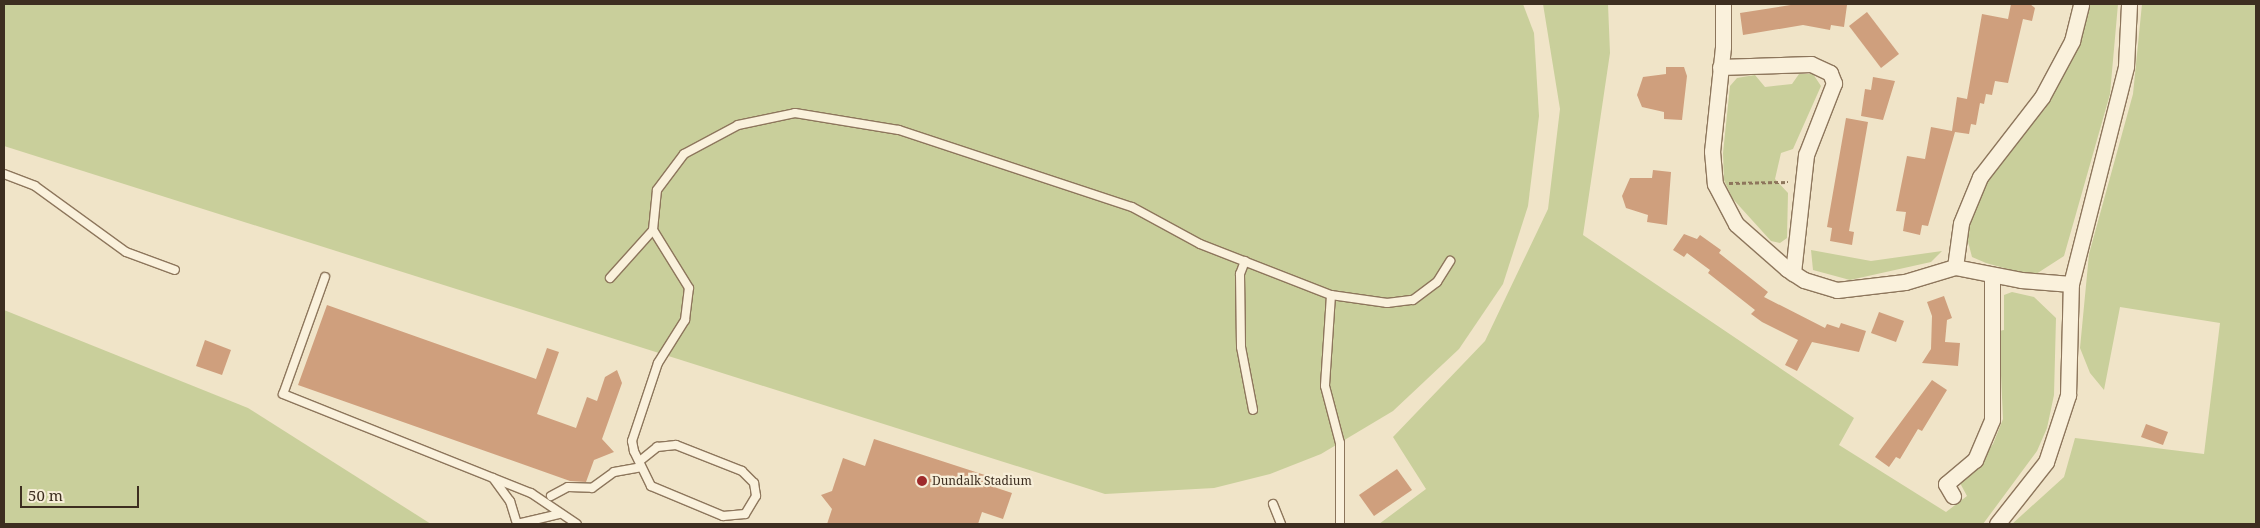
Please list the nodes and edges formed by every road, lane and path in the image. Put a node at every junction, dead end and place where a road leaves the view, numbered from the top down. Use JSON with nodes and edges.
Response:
{"nodes":[{"id":1,"x":1723,"y":4,"type":"edge"},
{"id":2,"x":2081,"y":4,"type":"edge"},
{"id":3,"x":2129,"y":4,"type":"edge"},
{"id":4,"x":1720,"y":67,"type":"junction"},
{"id":5,"x":4,"y":174,"type":"edge"},
{"id":6,"x":1801,"y":183,"type":"junction"},
{"id":7,"x":1715,"y":184,"type":"junction"},
{"id":8,"x":653,"y":230,"type":"junction"},
{"id":9,"x":1450,"y":261,"type":"dead end"},
{"id":10,"x":1244,"y":262,"type":"junction"},
{"id":11,"x":1955,"y":267,"type":"junction"},
{"id":12,"x":175,"y":270,"type":"dead end"},
{"id":13,"x":1793,"y":273,"type":"junction"},
{"id":14,"x":1992,"y":276,"type":"junction"},
{"id":15,"x":325,"y":277,"type":"dead end"},
{"id":16,"x":610,"y":278,"type":"dead end"},
{"id":17,"x":2071,"y":284,"type":"junction"},
{"id":18,"x":1331,"y":296,"type":"junction"},
{"id":19,"x":1253,"y":410,"type":"dead end"},
{"id":20,"x":641,"y":463,"type":"junction"},
{"id":21,"x":493,"y":478,"type":"junction"},
{"id":22,"x":551,"y":496,"type":"dead end"},
{"id":23,"x":1953,"y":496,"type":"dead end"},
{"id":24,"x":1273,"y":504,"type":"dead end"},
{"id":25,"x":559,"y":514,"type":"junction"},
{"id":26,"x":517,"y":524,"type":"edge"},
{"id":27,"x":577,"y":524,"type":"edge"},
{"id":28,"x":1282,"y":524,"type":"edge"},
{"id":29,"x":1340,"y":524,"type":"edge"},
{"id":30,"x":1997,"y":524,"type":"edge"}],
"edges":[{"from":1,"to":4,"type":"street"},
{"from":2,"to":11,"type":"street"},
{"from":3,"to":17,"type":"street"},
{"from":4,"to":6,"type":"street"},
{"from":4,"to":7,"type":"street"},
{"from":5,"to":12,"type":"lane"},
{"from":6,"to":7,"type":"path"},
{"from":6,"to":13,"type":"street"},
{"from":7,"to":13,"type":"street"},
{"from":8,"to":10,"type":"lane"},
{"from":8,"to":16,"type":"lane"},
{"from":8,"to":20,"type":"lane"},
{"from":9,"to":18,"type":"lane"},
{"from":10,"to":18,"type":"lane"},
{"from":10,"to":19,"type":"lane"},
{"from":11,"to":13,"type":"street"},
{"from":11,"to":14,"type":"street"},
{"from":14,"to":17,"type":"street"},
{"from":14,"to":23,"type":"street"},
{"from":15,"to":21,"type":"lane"},
{"from":17,"to":30,"type":"street"},
{"from":18,"to":29,"type":"lane"},
{"from":20,"to":20,"type":"lane"},
{"from":20,"to":22,"type":"lane"},
{"from":21,"to":25,"type":"lane"},
{"from":21,"to":26,"type":"lane"},
{"from":24,"to":28,"type":"lane"},
{"from":25,"to":26,"type":"lane"},
{"from":25,"to":27,"type":"lane"}]}
